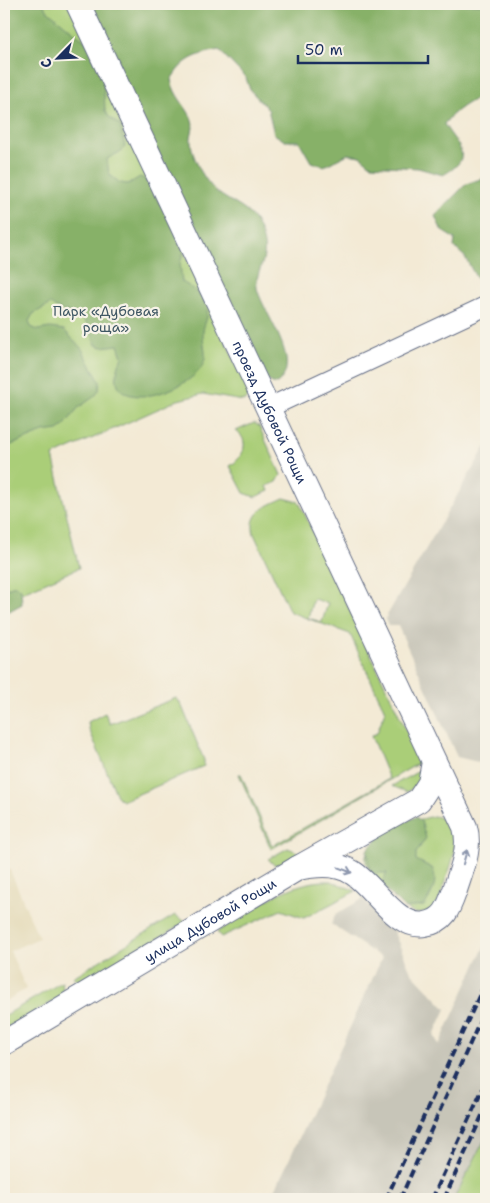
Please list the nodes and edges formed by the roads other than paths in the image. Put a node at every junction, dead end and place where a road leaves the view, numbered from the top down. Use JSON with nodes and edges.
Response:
{"nodes":[{"id":1,"x":78,"y":4,"type":"edge"},
{"id":2,"x":486,"y":306,"type":"edge"},
{"id":3,"x":268,"y":408,"type":"junction"},
{"id":4,"x":434,"y":762,"type":"junction"},
{"id":5,"x":419,"y":800,"type":"junction"},
{"id":6,"x":462,"y":822,"type":"junction"},
{"id":7,"x":298,"y":868,"type":"junction"},
{"id":8,"x":4,"y":1043,"type":"edge"}],
"edges":[{"from":1,"to":3,"type":"street","name":"проезд Дубовой Рощи"},
{"from":2,"to":3,"type":"street"},
{"from":3,"to":4,"type":"street","name":"проезд Дубовой Рощи"},
{"from":4,"to":5,"type":"street"},
{"from":4,"to":6,"type":"street","name":"проезд Дубовой Рощи"},
{"from":5,"to":6,"type":"street"},
{"from":5,"to":7,"type":"street","name":"улица Дубовой Рощи"},
{"from":7,"to":6,"type":"street","name":"проезд Дубовой Рощи","one_way":true},
{"from":7,"to":8,"type":"street","name":"улица Дубовой Рощи"}]}
